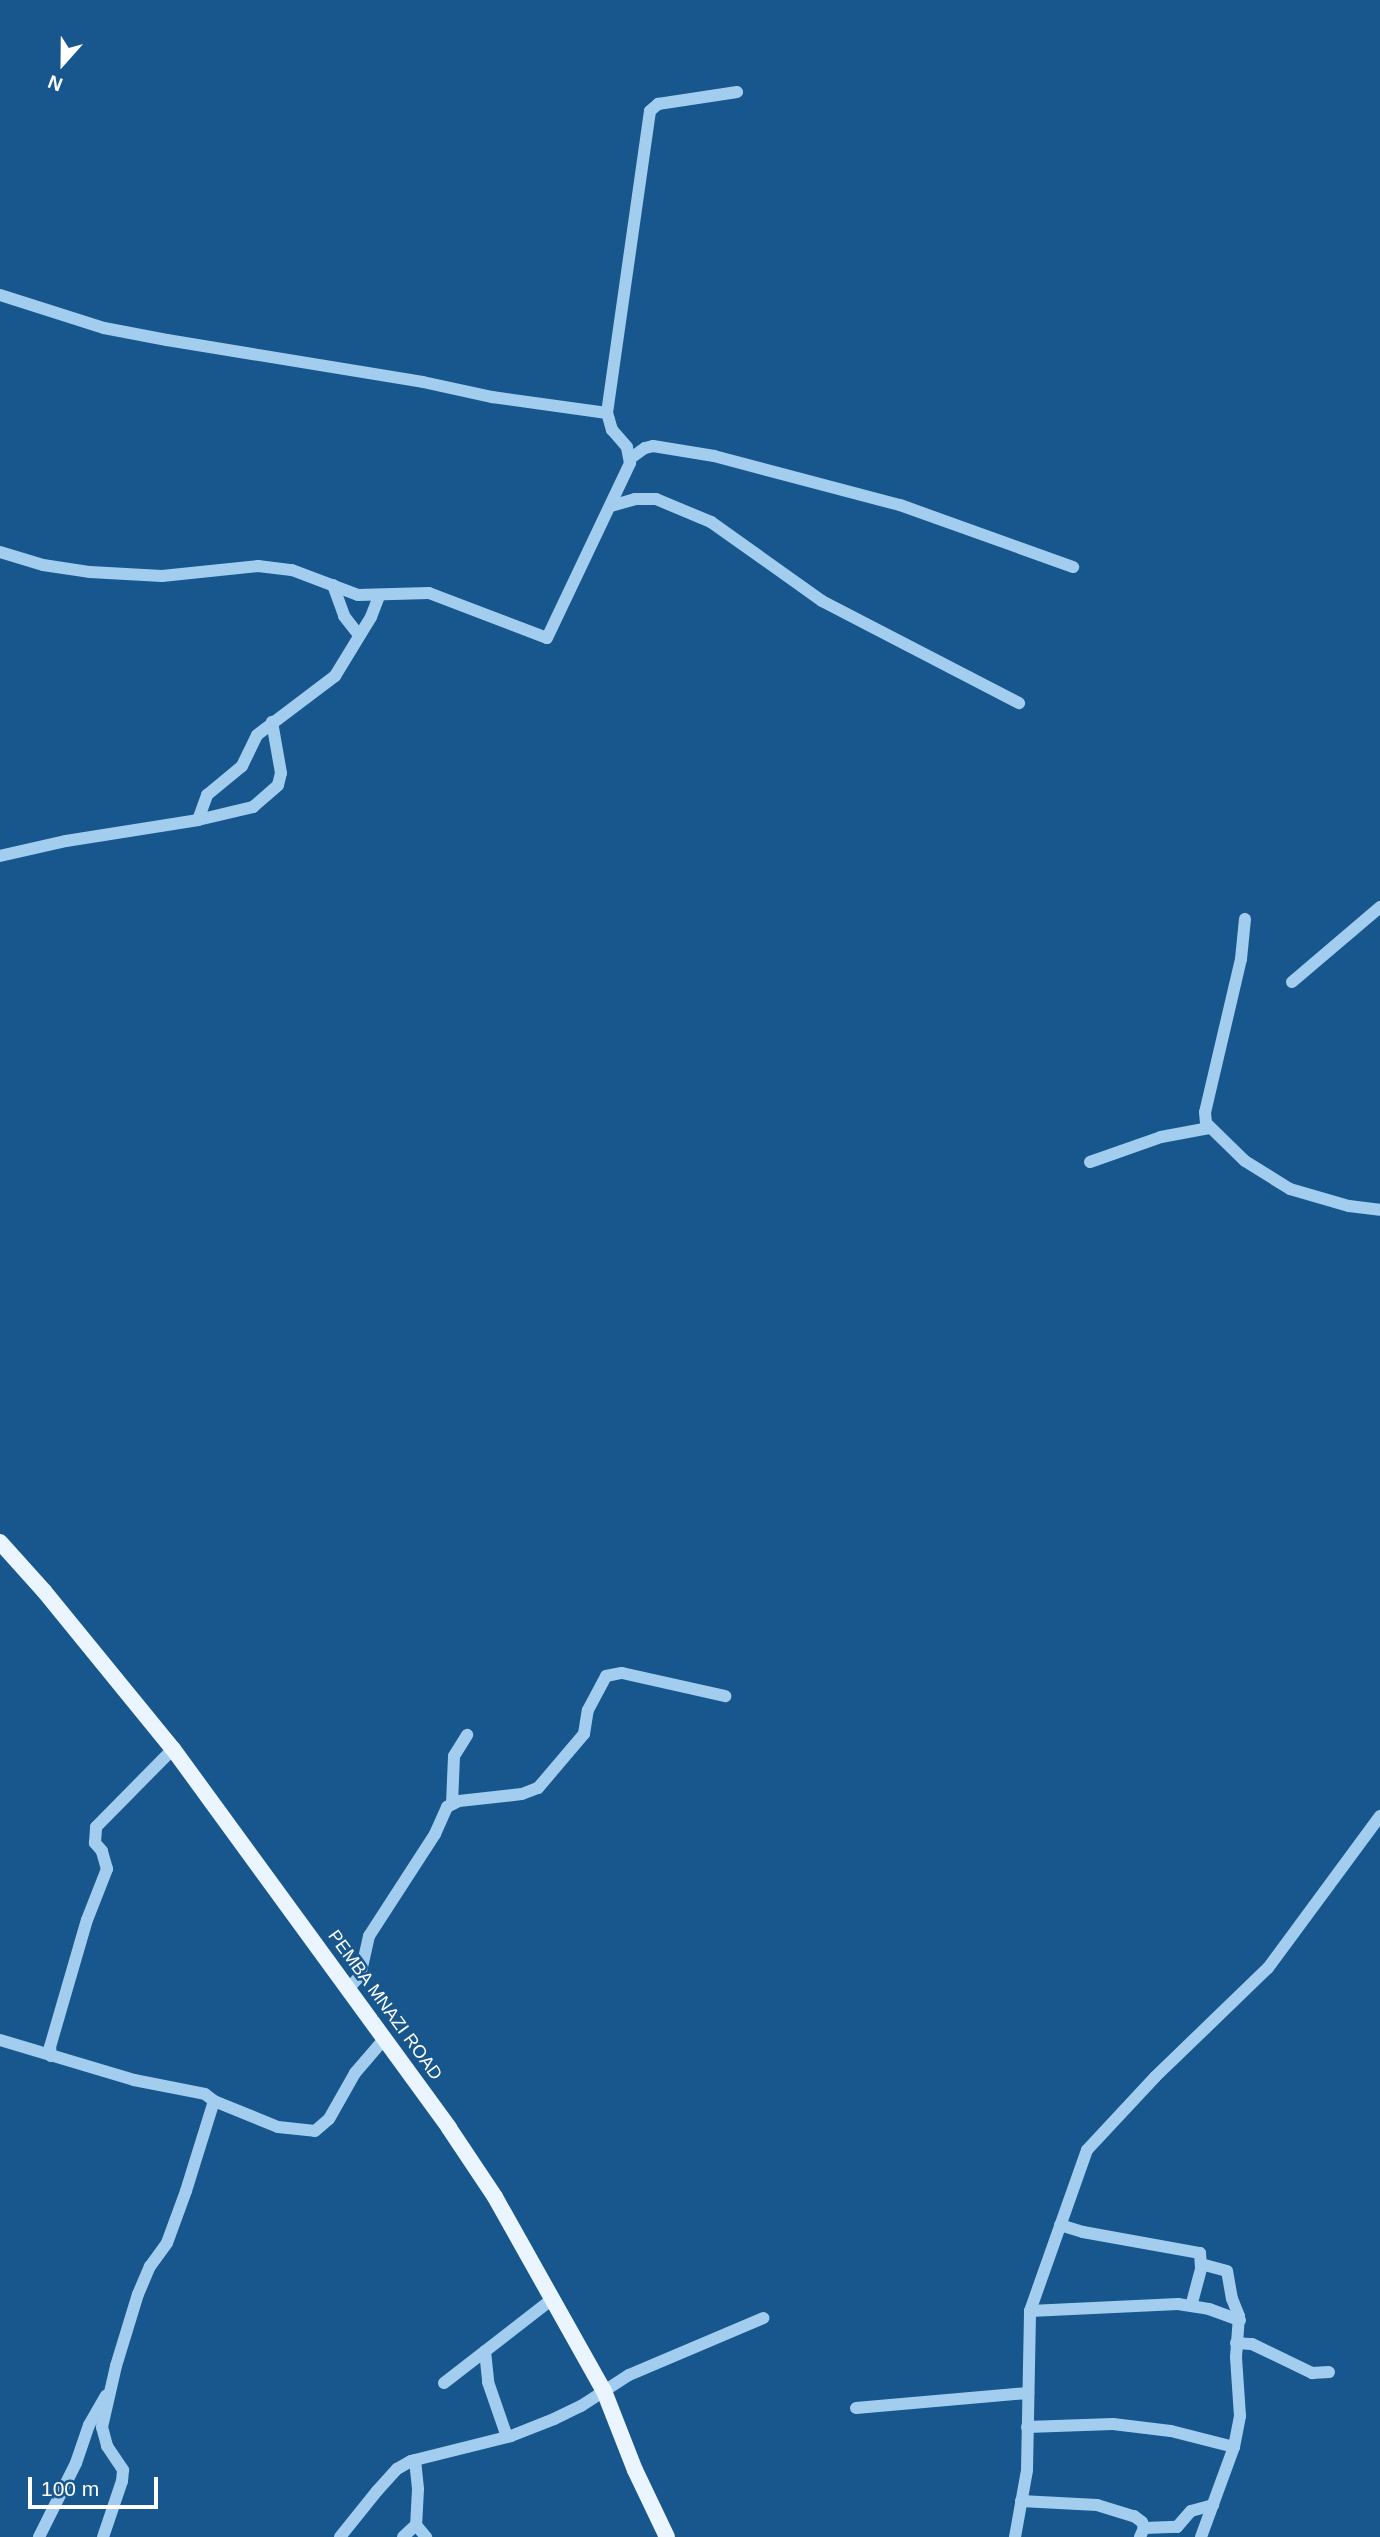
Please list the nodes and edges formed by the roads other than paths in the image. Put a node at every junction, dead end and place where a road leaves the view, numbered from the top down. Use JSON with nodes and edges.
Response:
{"nodes":[{"id":1,"x":737,"y":92,"type":"dead end"},
{"id":2,"x":0,"y":295,"type":"edge"},
{"id":3,"x":607,"y":413,"type":"junction"},
{"id":4,"x":631,"y":458,"type":"junction"},
{"id":5,"x":611,"y":506,"type":"junction"},
{"id":6,"x":0,"y":552,"type":"edge"},
{"id":7,"x":1073,"y":567,"type":"dead end"},
{"id":8,"x":333,"y":585,"type":"junction"},
{"id":9,"x":379,"y":596,"type":"junction"},
{"id":10,"x":359,"y":635,"type":"junction"},
{"id":11,"x":1019,"y":703,"type":"dead end"},
{"id":12,"x":272,"y":722,"type":"junction"},
{"id":13,"x":198,"y":820,"type":"junction"},
{"id":14,"x":0,"y":856,"type":"edge"},
{"id":15,"x":1380,"y":907,"type":"edge"},
{"id":16,"x":1245,"y":919,"type":"dead end"},
{"id":17,"x":1292,"y":982,"type":"dead end"},
{"id":18,"x":1209,"y":1128,"type":"junction"},
{"id":19,"x":1090,"y":1162,"type":"dead end"},
{"id":20,"x":1380,"y":1210,"type":"edge"},
{"id":21,"x":0,"y":1542,"type":"edge"},
{"id":22,"x":725,"y":1696,"type":"dead end"},
{"id":23,"x":467,"y":1735,"type":"dead end"},
{"id":24,"x":173,"y":1749,"type":"junction"},
{"id":25,"x":452,"y":1804,"type":"junction"},
{"id":26,"x":1380,"y":1816,"type":"edge"},
{"id":27,"x":347,"y":1990,"type":"junction"},
{"id":28,"x":385,"y":2038,"type":"junction"},
{"id":29,"x":0,"y":2040,"type":"edge"},
{"id":30,"x":51,"y":2056,"type":"junction"},
{"id":31,"x":214,"y":2101,"type":"junction"},
{"id":32,"x":1060,"y":2225,"type":"junction"},
{"id":33,"x":1201,"y":2264,"type":"junction"},
{"id":34,"x":551,"y":2300,"type":"junction"},
{"id":35,"x":1191,"y":2306,"type":"junction"},
{"id":36,"x":1030,"y":2311,"type":"junction"},
{"id":37,"x":763,"y":2318,"type":"dead end"},
{"id":38,"x":1240,"y":2320,"type":"junction"},
{"id":39,"x":1236,"y":2343,"type":"junction"},
{"id":40,"x":485,"y":2351,"type":"junction"},
{"id":41,"x":1329,"y":2372,"type":"dead end"},
{"id":42,"x":444,"y":2383,"type":"dead end"},
{"id":43,"x":111,"y":2387,"type":"junction"},
{"id":44,"x":604,"y":2391,"type":"junction"},
{"id":45,"x":1028,"y":2393,"type":"junction"},
{"id":46,"x":856,"y":2408,"type":"dead end"},
{"id":47,"x":1027,"y":2427,"type":"junction"},
{"id":48,"x":507,"y":2437,"type":"junction"},
{"id":49,"x":1234,"y":2447,"type":"junction"},
{"id":50,"x":415,"y":2460,"type":"junction"},
{"id":51,"x":1021,"y":2501,"type":"junction"},
{"id":52,"x":1213,"y":2505,"type":"junction"},
{"id":53,"x":416,"y":2525,"type":"junction"},
{"id":54,"x":1142,"y":2533,"type":"edge"},
{"id":55,"x":39,"y":2537,"type":"edge"},
{"id":56,"x":103,"y":2537,"type":"edge"},
{"id":57,"x":340,"y":2537,"type":"edge"},
{"id":58,"x":403,"y":2537,"type":"edge"},
{"id":59,"x":426,"y":2537,"type":"edge"},
{"id":60,"x":667,"y":2537,"type":"edge"},
{"id":61,"x":1015,"y":2537,"type":"edge"},
{"id":62,"x":1201,"y":2537,"type":"edge"}],
"edges":[{"from":1,"to":3,"type":"street"},
{"from":2,"to":3,"type":"street"},
{"from":3,"to":4,"type":"street"},
{"from":4,"to":5,"type":"street"},
{"from":4,"to":7,"type":"street"},
{"from":5,"to":9,"type":"street"},
{"from":5,"to":11,"type":"street"},
{"from":6,"to":8,"type":"street"},
{"from":8,"to":9,"type":"street"},
{"from":8,"to":10,"type":"street"},
{"from":9,"to":10,"type":"street"},
{"from":10,"to":12,"type":"street"},
{"from":12,"to":13,"type":"street"},
{"from":12,"to":13,"type":"street"},
{"from":13,"to":14,"type":"street"},
{"from":15,"to":17,"type":"street"},
{"from":16,"to":18,"type":"street"},
{"from":18,"to":19,"type":"street"},
{"from":18,"to":20,"type":"street"},
{"from":21,"to":24,"type":"main road","name":"PEMBA MNAZI ROAD"},
{"from":22,"to":25,"type":"street"},
{"from":23,"to":25,"type":"street"},
{"from":24,"to":27,"type":"main road","name":"PEMBA MNAZI ROAD"},
{"from":24,"to":30,"type":"street"},
{"from":25,"to":27,"type":"street"},
{"from":26,"to":32,"type":"street"},
{"from":27,"to":28,"type":"main road","name":"PEMBA MNAZI ROAD"},
{"from":28,"to":31,"type":"street"},
{"from":28,"to":34,"type":"main road","name":"PEMBA MNAZI ROAD"},
{"from":29,"to":30,"type":"street"},
{"from":30,"to":31,"type":"street"},
{"from":31,"to":43,"type":"street"},
{"from":32,"to":33,"type":"street"},
{"from":32,"to":36,"type":"street"},
{"from":33,"to":35,"type":"street"},
{"from":33,"to":38,"type":"street"},
{"from":34,"to":40,"type":"street"},
{"from":34,"to":44,"type":"main road","name":"PEMBA MNAZI ROAD"},
{"from":35,"to":36,"type":"street"},
{"from":35,"to":38,"type":"street"},
{"from":36,"to":45,"type":"street"},
{"from":37,"to":44,"type":"street"},
{"from":38,"to":39,"type":"street"},
{"from":39,"to":41,"type":"street"},
{"from":39,"to":49,"type":"street"},
{"from":40,"to":42,"type":"street"},
{"from":40,"to":48,"type":"street"},
{"from":43,"to":55,"type":"street"},
{"from":43,"to":56,"type":"street"},
{"from":44,"to":48,"type":"street"},
{"from":44,"to":60,"type":"main road","name":"PEMBA MNAZI ROAD"},
{"from":45,"to":46,"type":"street"},
{"from":45,"to":47,"type":"street"},
{"from":47,"to":49,"type":"street"},
{"from":47,"to":51,"type":"street"},
{"from":48,"to":50,"type":"street"},
{"from":49,"to":52,"type":"street"},
{"from":50,"to":53,"type":"street"},
{"from":50,"to":57,"type":"street"},
{"from":51,"to":54,"type":"street"},
{"from":51,"to":61,"type":"street"},
{"from":52,"to":54,"type":"street"},
{"from":52,"to":62,"type":"street"},
{"from":53,"to":58,"type":"street"},
{"from":53,"to":59,"type":"street"}]}
